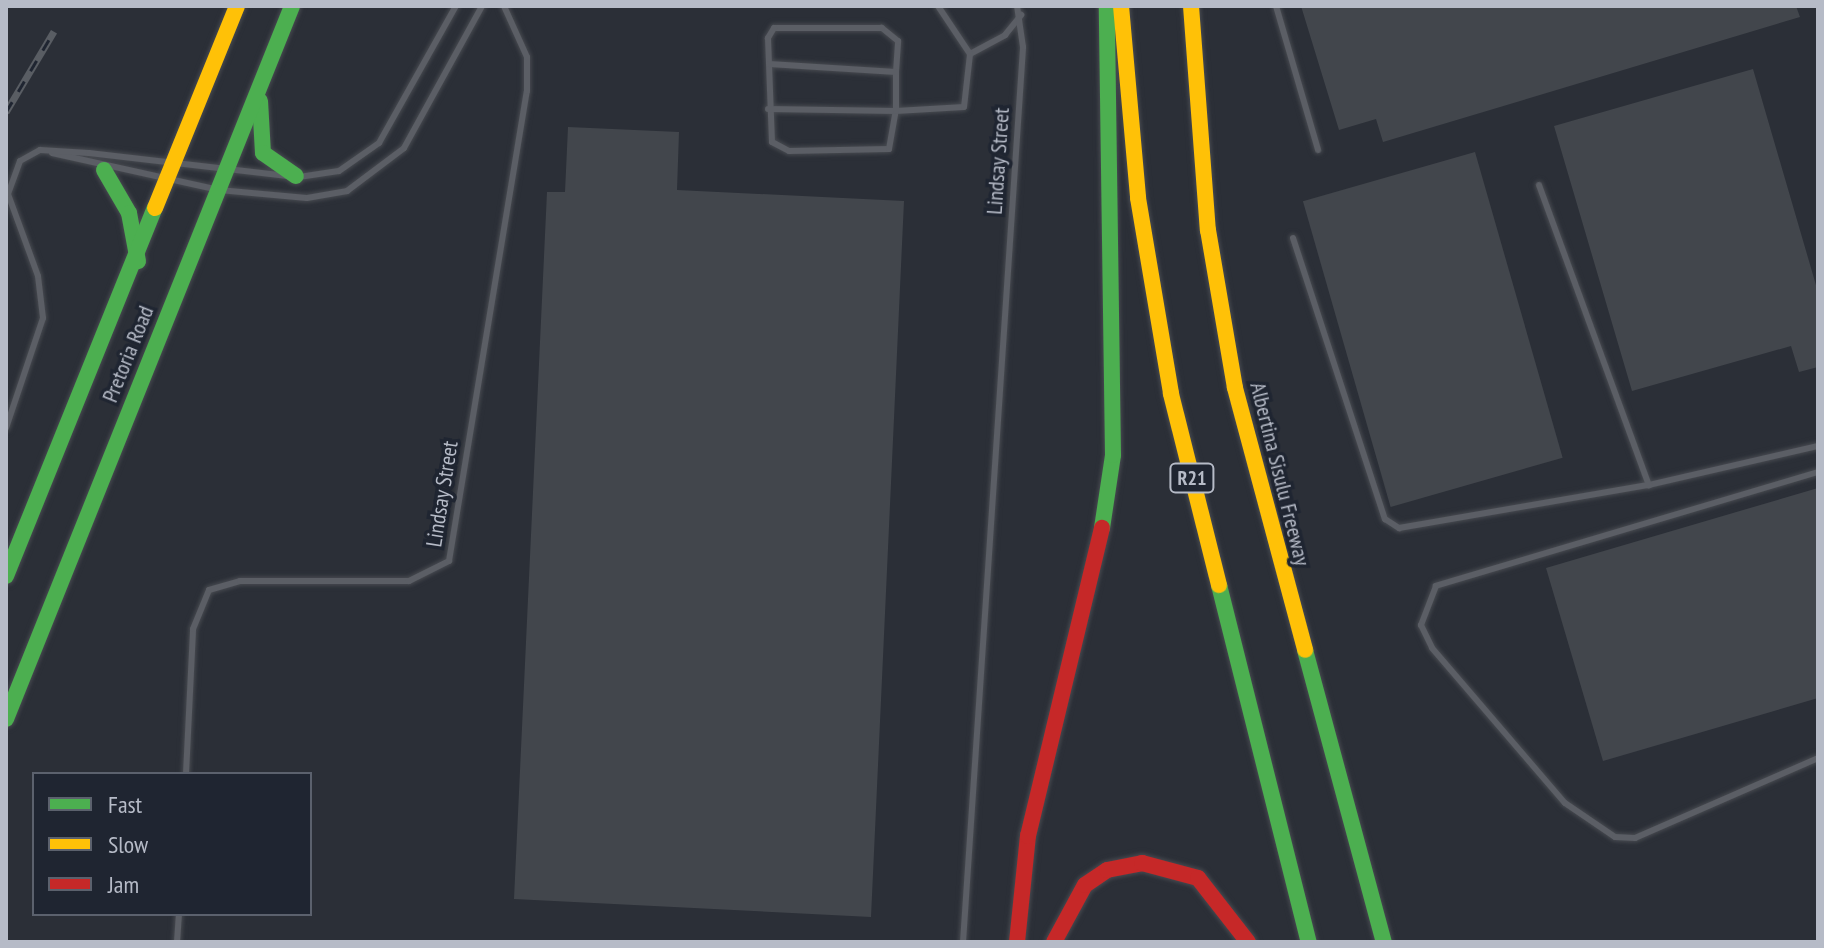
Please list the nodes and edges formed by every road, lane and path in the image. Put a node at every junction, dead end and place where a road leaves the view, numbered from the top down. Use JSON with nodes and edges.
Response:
{"nodes":[{"id":1,"x":237,"y":6,"type":"edge"},
{"id":2,"x":292,"y":6,"type":"edge"},
{"id":3,"x":456,"y":6,"type":"edge"},
{"id":4,"x":482,"y":6,"type":"edge"},
{"id":5,"x":504,"y":6,"type":"edge"},
{"id":6,"x":938,"y":6,"type":"edge"},
{"id":7,"x":1017,"y":6,"type":"edge"},
{"id":8,"x":1107,"y":6,"type":"edge"},
{"id":9,"x":1121,"y":6,"type":"edge"},
{"id":10,"x":1191,"y":6,"type":"edge"},
{"id":11,"x":1276,"y":6,"type":"edge"},
{"id":12,"x":1022,"y":15,"type":"junction"},
{"id":13,"x":970,"y":54,"type":"junction"},
{"id":14,"x":769,"y":64,"type":"junction"},
{"id":15,"x":266,"y":68,"type":"junction"},
{"id":16,"x":896,"y":72,"type":"junction"},
{"id":17,"x":768,"y":109,"type":"junction"},
{"id":18,"x":896,"y":111,"type":"junction"},
{"id":19,"x":1318,"y":150,"type":"dead end"},
{"id":20,"x":49,"y":152,"type":"junction"},
{"id":21,"x":174,"y":159,"type":"junction"},
{"id":22,"x":104,"y":170,"type":"junction"},
{"id":23,"x":226,"y":170,"type":"junction"},
{"id":24,"x":296,"y":176,"type":"junction"},
{"id":25,"x":168,"y":180,"type":"junction"},
{"id":26,"x":1539,"y":185,"type":"dead end"},
{"id":27,"x":219,"y":190,"type":"junction"},
{"id":28,"x":1293,"y":238,"type":"dead end"},
{"id":29,"x":138,"y":263,"type":"junction"},
{"id":30,"x":6,"y":428,"type":"edge"},
{"id":31,"x":1818,"y":446,"type":"edge"},
{"id":32,"x":1818,"y":472,"type":"edge"},
{"id":33,"x":1649,"y":485,"type":"junction"},
{"id":34,"x":6,"y":576,"type":"edge"},
{"id":35,"x":6,"y":719,"type":"edge"},
{"id":36,"x":1818,"y":758,"type":"edge"},
{"id":37,"x":186,"y":772,"type":"edge"},
{"id":38,"x":179,"y":916,"type":"edge"},
{"id":39,"x":177,"y":942,"type":"edge"},
{"id":40,"x":963,"y":942,"type":"edge"},
{"id":41,"x":1017,"y":942,"type":"edge"},
{"id":42,"x":1054,"y":942,"type":"edge"},
{"id":43,"x":1248,"y":942,"type":"edge"},
{"id":44,"x":1309,"y":942,"type":"edge"},
{"id":45,"x":1385,"y":942,"type":"edge"}],
"edges":[{"from":1,"to":21,"type":"main road","name":"Pretoria Road"},
{"from":2,"to":15,"type":"main road","name":"Pretoria Road"},
{"from":3,"to":24,"type":"lane"},
{"from":4,"to":27,"type":"lane"},
{"from":5,"to":37,"type":"lane","name":"Lindsay Street"},
{"from":6,"to":13,"type":"lane"},
{"from":7,"to":12,"type":"lane"},
{"from":8,"to":41,"type":"main road"},
{"from":9,"to":44,"type":"main road","number":"R21"},
{"from":10,"to":45,"type":"main road","name":"Albertina Sisulu Freeway"},
{"from":11,"to":19,"type":"lane"},
{"from":12,"to":13,"type":"lane"},
{"from":12,"to":40,"type":"lane","name":"Lindsay Street"},
{"from":13,"to":18,"type":"lane"},
{"from":14,"to":16,"type":"lane"},
{"from":14,"to":16,"type":"lane"},
{"from":14,"to":17,"type":"lane"},
{"from":15,"to":23,"type":"main road","name":"Pretoria Road"},
{"from":15,"to":24,"type":"main road"},
{"from":16,"to":18,"type":"lane"},
{"from":17,"to":18,"type":"lane"},
{"from":17,"to":18,"type":"lane"},
{"from":20,"to":21,"type":"lane"},
{"from":20,"to":22,"type":"lane"},
{"from":20,"to":30,"type":"lane"},
{"from":21,"to":23,"type":"lane"},
{"from":21,"to":25,"type":"main road","name":"Pretoria Road"},
{"from":22,"to":25,"type":"lane"},
{"from":22,"to":29,"type":"main road"},
{"from":23,"to":24,"type":"lane"},
{"from":23,"to":27,"type":"main road","name":"Pretoria Road"},
{"from":25,"to":27,"type":"lane"},
{"from":25,"to":29,"type":"main road","name":"Pretoria Road"},
{"from":26,"to":33,"type":"lane"},
{"from":27,"to":35,"type":"main road","name":"Pretoria Road"},
{"from":28,"to":33,"type":"lane"},
{"from":29,"to":34,"type":"main road","name":"Pretoria Road"},
{"from":31,"to":33,"type":"lane"},
{"from":32,"to":36,"type":"lane"},
{"from":38,"to":39,"type":"lane"},
{"from":42,"to":43,"type":"main road"}]}
